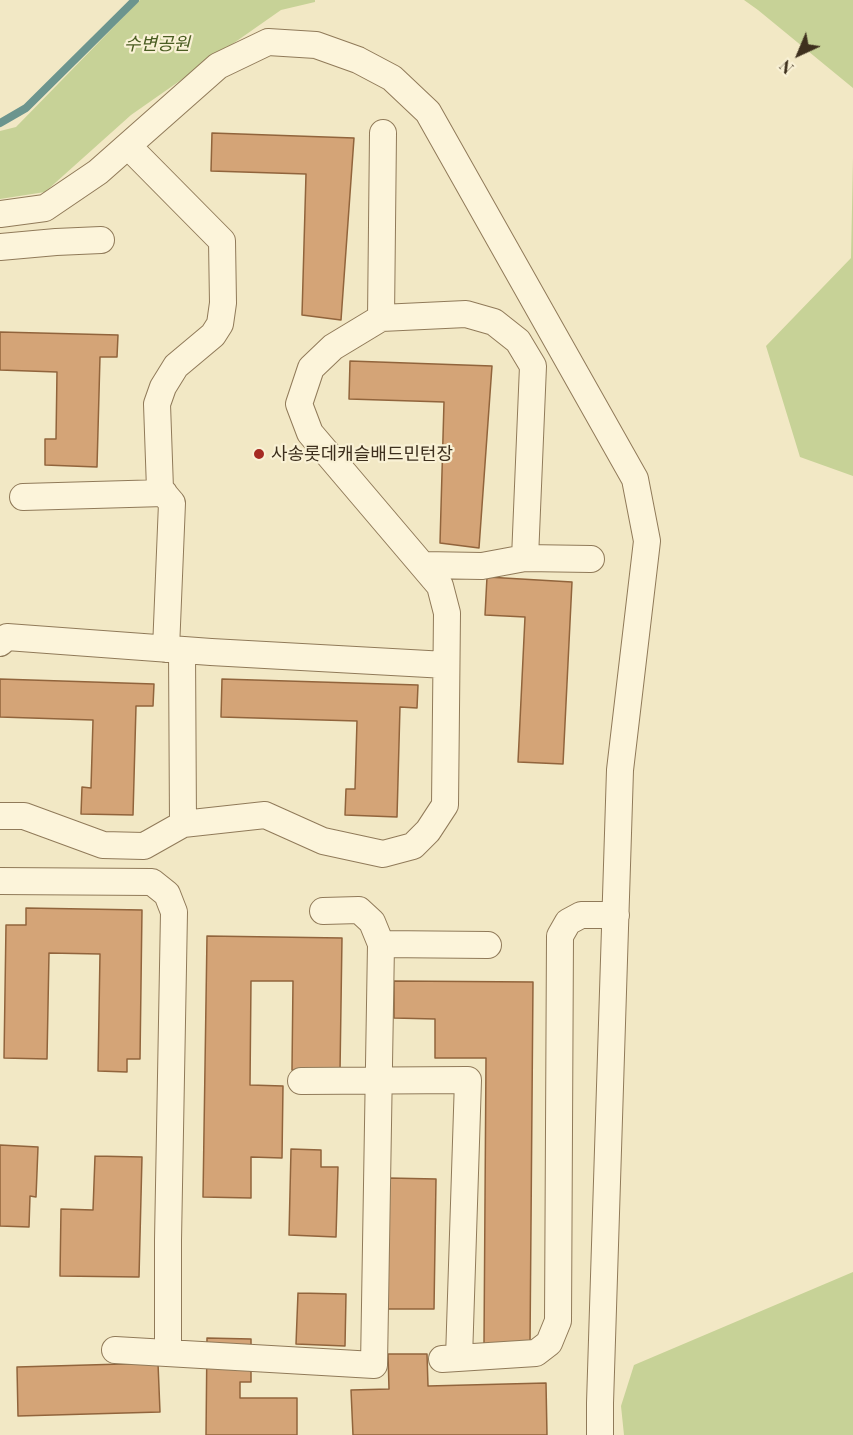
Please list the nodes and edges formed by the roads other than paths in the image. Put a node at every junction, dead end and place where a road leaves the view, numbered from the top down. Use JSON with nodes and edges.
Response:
{"nodes":[{"id":1,"x":384,"y":133,"type":"dead end"},
{"id":2,"x":128,"y":146,"type":"junction"},
{"id":3,"x":0,"y":214,"type":"edge"},
{"id":4,"x":101,"y":240,"type":"dead end"},
{"id":5,"x":0,"y":247,"type":"edge"},
{"id":6,"x":381,"y":318,"type":"junction"},
{"id":7,"x":164,"y":493,"type":"junction"},
{"id":8,"x":23,"y":497,"type":"dead end"},
{"id":9,"x":525,"y":558,"type":"junction"},
{"id":10,"x":591,"y":559,"type":"dead end"},
{"id":11,"x":423,"y":565,"type":"junction"},
{"id":12,"x":0,"y":643,"type":"edge"},
{"id":13,"x":174,"y":649,"type":"junction"},
{"id":14,"x":446,"y":665,"type":"junction"},
{"id":15,"x":0,"y":816,"type":"edge"},
{"id":16,"x":183,"y":824,"type":"junction"},
{"id":17,"x":0,"y":881,"type":"edge"},
{"id":18,"x":323,"y":911,"type":"dead end"},
{"id":19,"x":616,"y":915,"type":"junction"},
{"id":20,"x":381,"y":944,"type":"junction"},
{"id":21,"x":488,"y":945,"type":"dead end"},
{"id":22,"x":301,"y":1081,"type":"dead end"},
{"id":23,"x":379,"y":1081,"type":"junction"},
{"id":24,"x":115,"y":1350,"type":"dead end"},
{"id":25,"x":168,"y":1353,"type":"junction"},
{"id":26,"x":600,"y":1435,"type":"edge"}],
"edges":[{"from":1,"to":6,"type":"lane"},
{"from":2,"to":3,"type":"lane"},
{"from":2,"to":7,"type":"lane"},
{"from":2,"to":19,"type":"lane"},
{"from":4,"to":5,"type":"lane"},
{"from":6,"to":9,"type":"lane"},
{"from":6,"to":11,"type":"lane"},
{"from":7,"to":8,"type":"lane"},
{"from":7,"to":13,"type":"lane"},
{"from":9,"to":10,"type":"lane"},
{"from":9,"to":11,"type":"lane"},
{"from":11,"to":14,"type":"lane"},
{"from":12,"to":13,"type":"lane"},
{"from":13,"to":14,"type":"lane"},
{"from":13,"to":16,"type":"lane"},
{"from":14,"to":16,"type":"lane"},
{"from":15,"to":16,"type":"lane"},
{"from":17,"to":25,"type":"lane"},
{"from":18,"to":20,"type":"lane"},
{"from":19,"to":23,"type":"lane"},
{"from":19,"to":26,"type":"lane"},
{"from":20,"to":21,"type":"lane"},
{"from":20,"to":23,"type":"lane"},
{"from":22,"to":23,"type":"lane"},
{"from":23,"to":25,"type":"lane"},
{"from":24,"to":25,"type":"lane"}]}
